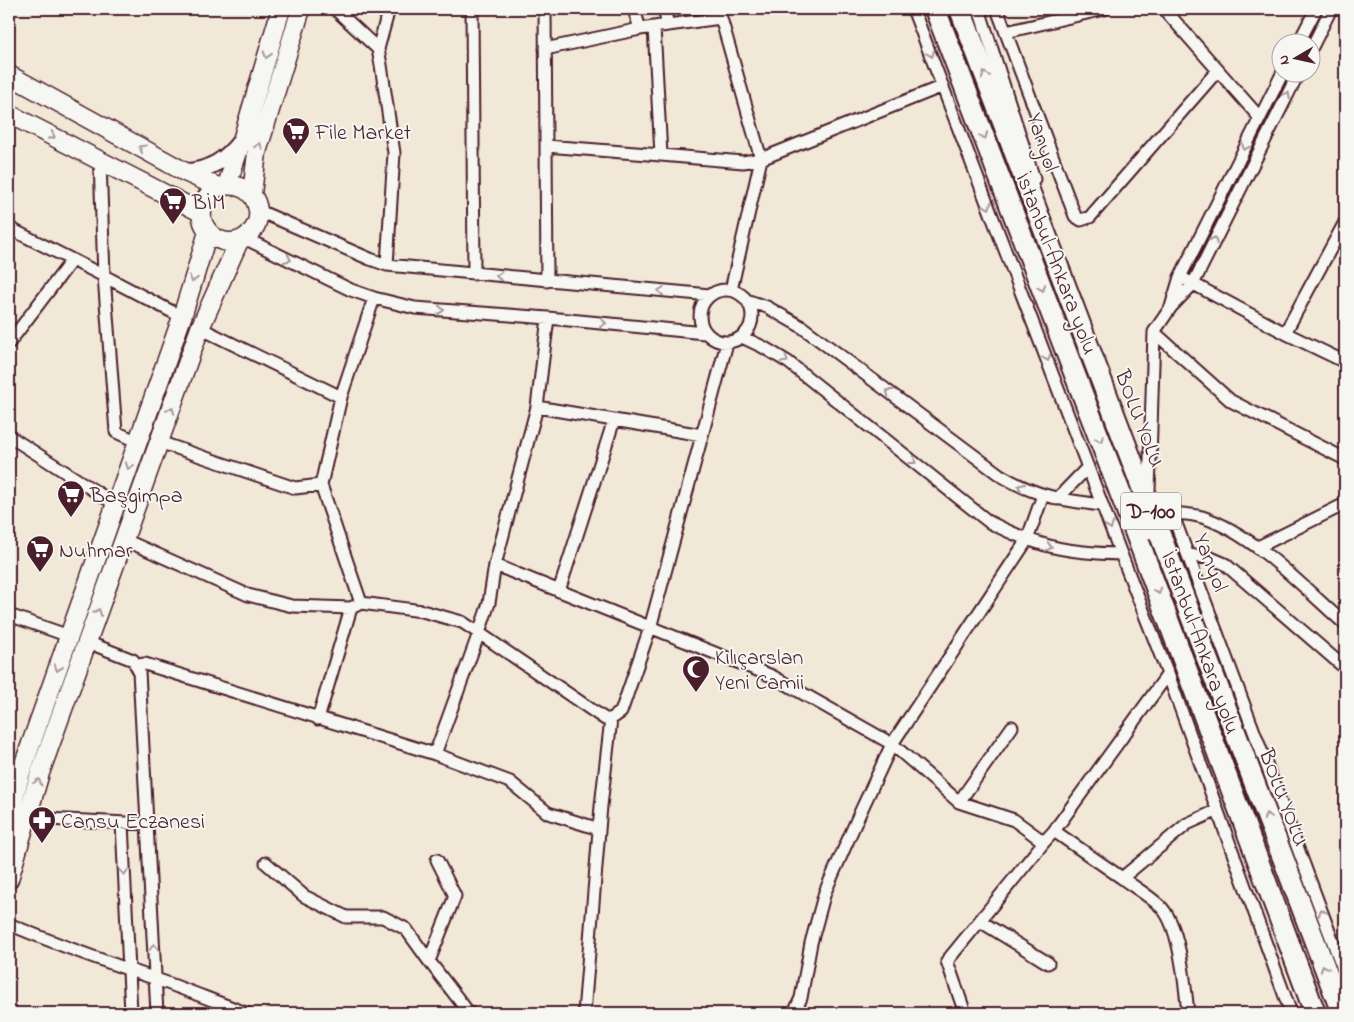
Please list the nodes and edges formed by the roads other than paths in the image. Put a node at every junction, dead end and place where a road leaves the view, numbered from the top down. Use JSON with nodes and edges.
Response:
{"nodes":[{"id":1,"x":281,"y":9,"type":"edge"},
{"id":2,"x":301,"y":9,"type":"edge"},
{"id":3,"x":335,"y":9,"type":"edge"},
{"id":4,"x":389,"y":9,"type":"edge"},
{"id":5,"x":472,"y":9,"type":"edge"},
{"id":6,"x":545,"y":9,"type":"edge"},
{"id":7,"x":634,"y":9,"type":"edge"},
{"id":8,"x":664,"y":9,"type":"edge"},
{"id":9,"x":913,"y":9,"type":"edge"},
{"id":10,"x":935,"y":9,"type":"edge"},
{"id":11,"x":960,"y":9,"type":"edge"},
{"id":12,"x":979,"y":9,"type":"edge"},
{"id":13,"x":997,"y":9,"type":"edge"},
{"id":14,"x":1104,"y":9,"type":"edge"},
{"id":15,"x":1164,"y":9,"type":"edge"},
{"id":16,"x":1316,"y":9,"type":"edge"},
{"id":17,"x":1331,"y":9,"type":"edge"},
{"id":18,"x":668,"y":25,"type":"junction"},
{"id":19,"x":654,"y":27,"type":"junction"},
{"id":20,"x":640,"y":29,"type":"junction"},
{"id":21,"x":1006,"y":32,"type":"junction"},
{"id":22,"x":1304,"y":32,"type":"edge"},
{"id":23,"x":1320,"y":32,"type":"edge"},
{"id":24,"x":378,"y":49,"type":"junction"},
{"id":25,"x":545,"y":49,"type":"junction"},
{"id":26,"x":1218,"y":70,"type":"junction"},
{"id":27,"x":9,"y":74,"type":"edge"},
{"id":28,"x":1278,"y":82,"type":"edge"},
{"id":29,"x":1294,"y":82,"type":"edge"},
{"id":30,"x":943,"y":86,"type":"junction"},
{"id":31,"x":9,"y":114,"type":"edge"},
{"id":32,"x":1260,"y":118,"type":"junction"},
{"id":33,"x":243,"y":137,"type":"junction"},
{"id":34,"x":546,"y":146,"type":"junction"},
{"id":35,"x":661,"y":155,"type":"junction"},
{"id":36,"x":761,"y":159,"type":"junction"},
{"id":37,"x":100,"y":161,"type":"junction"},
{"id":38,"x":185,"y":172,"type":"junction"},
{"id":39,"x":222,"y":186,"type":"junction"},
{"id":40,"x":252,"y":194,"type":"junction"},
{"id":41,"x":259,"y":211,"type":"junction"},
{"id":42,"x":202,"y":213,"type":"junction"},
{"id":43,"x":1345,"y":222,"type":"edge"},
{"id":44,"x":9,"y":228,"type":"edge"},
{"id":45,"x":208,"y":232,"type":"junction"},
{"id":46,"x":241,"y":240,"type":"junction"},
{"id":47,"x":72,"y":260,"type":"junction"},
{"id":48,"x":388,"y":264,"type":"junction"},
{"id":49,"x":474,"y":274,"type":"junction"},
{"id":50,"x":104,"y":276,"type":"junction"},
{"id":51,"x":1180,"y":277,"type":"junction"},
{"id":52,"x":547,"y":281,"type":"junction"},
{"id":53,"x":1193,"y":284,"type":"junction"},
{"id":54,"x":731,"y":290,"type":"junction"},
{"id":55,"x":710,"y":295,"type":"junction"},
{"id":56,"x":374,"y":298,"type":"junction"},
{"id":57,"x":746,"y":300,"type":"junction"},
{"id":58,"x":1171,"y":307,"type":"junction"},
{"id":59,"x":182,"y":317,"type":"junction"},
{"id":60,"x":548,"y":318,"type":"junction"},
{"id":61,"x":200,"y":328,"type":"junction"},
{"id":62,"x":1154,"y":332,"type":"junction"},
{"id":63,"x":705,"y":333,"type":"junction"},
{"id":64,"x":1285,"y":333,"type":"junction"},
{"id":65,"x":742,"y":338,"type":"junction"},
{"id":66,"x":9,"y":343,"type":"edge"},
{"id":67,"x":727,"y":343,"type":"junction"},
{"id":68,"x":1345,"y":362,"type":"edge"},
{"id":69,"x":341,"y":397,"type":"junction"},
{"id":70,"x":537,"y":407,"type":"junction"},
{"id":71,"x":614,"y":420,"type":"junction"},
{"id":72,"x":702,"y":435,"type":"junction"},
{"id":73,"x":9,"y":436,"type":"edge"},
{"id":74,"x":138,"y":442,"type":"junction"},
{"id":75,"x":159,"y":442,"type":"junction"},
{"id":76,"x":1345,"y":459,"type":"edge"},
{"id":77,"x":1088,"y":467,"type":"junction"},
{"id":78,"x":321,"y":485,"type":"junction"},
{"id":79,"x":1043,"y":495,"type":"junction"},
{"id":80,"x":1057,"y":499,"type":"junction"},
{"id":81,"x":115,"y":504,"type":"junction"},
{"id":82,"x":1345,"y":504,"type":"edge"},
{"id":83,"x":1102,"y":505,"type":"junction"},
{"id":84,"x":1172,"y":513,"type":"junction"},
{"id":85,"x":1148,"y":533,"type":"junction"},
{"id":86,"x":125,"y":540,"type":"junction"},
{"id":87,"x":1027,"y":540,"type":"junction"},
{"id":88,"x":1258,"y":547,"type":"junction"},
{"id":89,"x":1120,"y":554,"type":"junction"},
{"id":90,"x":1188,"y":555,"type":"junction"},
{"id":91,"x":495,"y":565,"type":"junction"},
{"id":92,"x":559,"y":591,"type":"junction"},
{"id":93,"x":356,"y":606,"type":"junction"},
{"id":94,"x":9,"y":615,"type":"edge"},
{"id":95,"x":1345,"y":624,"type":"edge"},
{"id":96,"x":650,"y":628,"type":"junction"},
{"id":97,"x":479,"y":633,"type":"junction"},
{"id":98,"x":69,"y":636,"type":"junction"},
{"id":99,"x":87,"y":642,"type":"junction"},
{"id":100,"x":137,"y":665,"type":"junction"},
{"id":101,"x":1345,"y":668,"type":"edge"},
{"id":102,"x":1168,"y":674,"type":"junction"},
{"id":103,"x":318,"y":719,"type":"junction"},
{"id":104,"x":610,"y":719,"type":"junction"},
{"id":105,"x":1012,"y":727,"type":"dead end"},
{"id":106,"x":892,"y":744,"type":"junction"},
{"id":107,"x":435,"y":754,"type":"junction"},
{"id":108,"x":15,"y":774,"type":"edge"},
{"id":109,"x":959,"y":802,"type":"junction"},
{"id":110,"x":1216,"y":811,"type":"junction"},
{"id":111,"x":9,"y":816,"type":"edge"},
{"id":112,"x":27,"y":818,"type":"junction"},
{"id":113,"x":122,"y":823,"type":"junction"},
{"id":114,"x":147,"y":824,"type":"junction"},
{"id":115,"x":599,"y":829,"type":"junction"},
{"id":116,"x":1054,"y":831,"type":"junction"},
{"id":117,"x":1044,"y":842,"type":"junction"},
{"id":118,"x":437,"y":860,"type":"dead end"},
{"id":119,"x":266,"y":863,"type":"dead end"},
{"id":120,"x":1122,"y":878,"type":"junction"},
{"id":121,"x":9,"y":879,"type":"edge"},
{"id":122,"x":980,"y":921,"type":"junction"},
{"id":123,"x":9,"y":924,"type":"edge"},
{"id":124,"x":429,"y":962,"type":"junction"},
{"id":125,"x":1048,"y":963,"type":"dead end"},
{"id":126,"x":129,"y":971,"type":"junction"},
{"id":127,"x":1345,"y":974,"type":"edge"},
{"id":128,"x":156,"y":979,"type":"junction"},
{"id":129,"x":1305,"y":988,"type":"junction"},
{"id":130,"x":131,"y":1013,"type":"edge"},
{"id":131,"x":157,"y":1013,"type":"edge"},
{"id":132,"x":246,"y":1013,"type":"edge"},
{"id":133,"x":469,"y":1013,"type":"edge"},
{"id":134,"x":584,"y":1013,"type":"edge"},
{"id":135,"x":794,"y":1013,"type":"edge"},
{"id":136,"x":965,"y":1013,"type":"edge"},
{"id":137,"x":1188,"y":1013,"type":"edge"},
{"id":138,"x":1291,"y":1013,"type":"edge"},
{"id":139,"x":1310,"y":1013,"type":"edge"},
{"id":140,"x":1314,"y":1013,"type":"edge"},
{"id":141,"x":1342,"y":1013,"type":"edge"}],
"edges":[{"from":1,"to":33,"type":"main road","one_way":true},
{"from":40,"to":2,"type":"main road","one_way":true},
{"from":3,"to":24,"type":"street"},
{"from":4,"to":24,"type":"street"},
{"from":5,"to":49,"type":"street"},
{"from":6,"to":25,"type":"street"},
{"from":7,"to":20,"type":"street"},
{"from":8,"to":18,"type":"street"},
{"from":9,"to":30,"type":"street","one_way":true},
{"from":10,"to":129,"type":"highway","name":"İstanbul-Ankara yolu","number":"D-100","one_way":true},
{"from":141,"to":11,"type":"highway","name":"BOLU YOLU","number":"D-100","one_way":true},
{"from":12,"to":85,"type":"street","name":"Yanyol"},
{"from":13,"to":21,"type":"street"},
{"from":14,"to":21,"type":"street"},
{"from":15,"to":26,"type":"street"},
{"from":16,"to":22,"type":"street"},
{"from":17,"to":23,"type":"street"},
{"from":18,"to":19,"type":"street"},
{"from":18,"to":36,"type":"street"},
{"from":19,"to":20,"type":"street"},
{"from":19,"to":35,"type":"street"},
{"from":20,"to":25,"type":"street"},
{"from":21,"to":26,"type":"street"},
{"from":24,"to":48,"type":"street"},
{"from":25,"to":34,"type":"street"},
{"from":26,"to":32,"type":"street"},
{"from":38,"to":27,"type":"main road","one_way":true},
{"from":28,"to":32,"type":"street"},
{"from":53,"to":29,"type":"street","one_way":true},
{"from":30,"to":36,"type":"street"},
{"from":30,"to":77,"type":"street","one_way":true},
{"from":31,"to":37,"type":"main road","one_way":true},
{"from":32,"to":51,"type":"street","one_way":true},
{"from":33,"to":38,"type":"main road"},
{"from":33,"to":39,"type":"main road"},
{"from":34,"to":35,"type":"street"},
{"from":34,"to":52,"type":"street"},
{"from":35,"to":36,"type":"street"},
{"from":36,"to":54,"type":"street"},
{"from":37,"to":42,"type":"main road"},
{"from":37,"to":50,"type":"street"},
{"from":38,"to":39,"type":"main road"},
{"from":39,"to":40,"type":"main road"},
{"from":39,"to":42,"type":"main road"},
{"from":40,"to":41,"type":"main road"},
{"from":41,"to":46,"type":"main road"},
{"from":41,"to":48,"type":"street"},
{"from":42,"to":45,"type":"main road"},
{"from":43,"to":64,"type":"street"},
{"from":44,"to":47,"type":"street"},
{"from":45,"to":46,"type":"main road"},
{"from":45,"to":59,"type":"main road","one_way":true},
{"from":46,"to":56,"type":"street","one_way":true},
{"from":46,"to":61,"type":"main road"},
{"from":47,"to":50,"type":"street"},
{"from":47,"to":66,"type":"street"},
{"from":48,"to":49,"type":"street"},
{"from":52,"to":49,"type":"street","one_way":true},
{"from":50,"to":59,"type":"street"},
{"from":50,"to":74,"type":"street"},
{"from":51,"to":53,"type":"street"},
{"from":51,"to":58,"type":"street"},
{"from":55,"to":52,"type":"street","one_way":true},
{"from":53,"to":58,"type":"street"},
{"from":53,"to":64,"type":"street"},
{"from":54,"to":55,"type":"street"},
{"from":54,"to":57,"type":"street"},
{"from":55,"to":63,"type":"street"},
{"from":56,"to":60,"type":"street","one_way":true},
{"from":56,"to":69,"type":"street"},
{"from":57,"to":65,"type":"street"},
{"from":79,"to":57,"type":"street","one_way":true},
{"from":58,"to":62,"type":"street"},
{"from":59,"to":74,"type":"main road"},
{"from":60,"to":63,"type":"street","one_way":true},
{"from":60,"to":70,"type":"street"},
{"from":61,"to":69,"type":"street"},
{"from":75,"to":61,"type":"main road","one_way":true},
{"from":62,"to":76,"type":"street"},
{"from":62,"to":85,"type":"street"},
{"from":63,"to":67,"type":"street"},
{"from":64,"to":68,"type":"street"},
{"from":65,"to":67,"type":"street"},
{"from":65,"to":87,"type":"street","one_way":true},
{"from":67,"to":72,"type":"street"},
{"from":69,"to":78,"type":"street"},
{"from":70,"to":71,"type":"street"},
{"from":70,"to":91,"type":"street"},
{"from":71,"to":72,"type":"street"},
{"from":71,"to":92,"type":"street"},
{"from":72,"to":96,"type":"street"},
{"from":73,"to":81,"type":"street"},
{"from":74,"to":81,"type":"main road","one_way":true},
{"from":75,"to":78,"type":"street"},
{"from":75,"to":86,"type":"main road"},
{"from":77,"to":80,"type":"street"},
{"from":77,"to":83,"type":"street"},
{"from":78,"to":93,"type":"street"},
{"from":79,"to":80,"type":"street"},
{"from":79,"to":87,"type":"street"},
{"from":80,"to":83,"type":"street"},
{"from":81,"to":98,"type":"main road"},
{"from":82,"to":88,"type":"street"},
{"from":83,"to":89,"type":"street","one_way":true},
{"from":84,"to":85,"type":"street","name":"Yanyol"},
{"from":84,"to":88,"type":"street"},
{"from":84,"to":90,"type":"street","name":"Yanyol"},
{"from":86,"to":93,"type":"street"},
{"from":99,"to":86,"type":"main road","one_way":true},
{"from":87,"to":89,"type":"street","one_way":true},
{"from":87,"to":106,"type":"street"},
{"from":88,"to":95,"type":"street"},
{"from":89,"to":102,"type":"street"},
{"from":90,"to":101,"type":"street"},
{"from":127,"to":90,"type":"street","name":"Yanyol","one_way":true},
{"from":91,"to":92,"type":"street"},
{"from":91,"to":97,"type":"street"},
{"from":92,"to":96,"type":"street"},
{"from":93,"to":97,"type":"street"},
{"from":93,"to":103,"type":"street"},
{"from":94,"to":98,"type":"street"},
{"from":96,"to":104,"type":"street"},
{"from":96,"to":106,"type":"street"},
{"from":97,"to":104,"type":"street"},
{"from":97,"to":107,"type":"street"},
{"from":98,"to":108,"type":"main road","one_way":true},
{"from":99,"to":100,"type":"street"},
{"from":112,"to":99,"type":"main road","one_way":true},
{"from":100,"to":103,"type":"street"},
{"from":100,"to":114,"type":"street"},
{"from":102,"to":110,"type":"street"},
{"from":102,"to":116,"type":"street"},
{"from":103,"to":107,"type":"street"},
{"from":104,"to":115,"type":"street"},
{"from":105,"to":109,"type":"street"},
{"from":106,"to":109,"type":"street"},
{"from":106,"to":135,"type":"street"},
{"from":107,"to":115,"type":"street"},
{"from":108,"to":111,"type":"main road"},
{"from":109,"to":117,"type":"street"},
{"from":110,"to":120,"type":"street"},
{"from":110,"to":138,"type":"street"},
{"from":112,"to":113,"type":"street"},
{"from":112,"to":121,"type":"main road"},
{"from":113,"to":114,"type":"street"},
{"from":113,"to":126,"type":"street","one_way":true},
{"from":128,"to":114,"type":"street","one_way":true},
{"from":115,"to":134,"type":"street"},
{"from":116,"to":117,"type":"street"},
{"from":116,"to":120,"type":"street"},
{"from":117,"to":122,"type":"street"},
{"from":118,"to":124,"type":"street"},
{"from":119,"to":124,"type":"street"},
{"from":120,"to":137,"type":"street"},
{"from":122,"to":125,"type":"street"},
{"from":122,"to":136,"type":"street"},
{"from":123,"to":126,"type":"street"},
{"from":124,"to":133,"type":"street"},
{"from":126,"to":128,"type":"street"},
{"from":126,"to":130,"type":"street"},
{"from":128,"to":131,"type":"street"},
{"from":128,"to":132,"type":"street"},
{"from":129,"to":139,"type":"street"},
{"from":129,"to":140,"type":"highway","name":"İstanbul-Ankara yolu","number":"D-100"}]}
